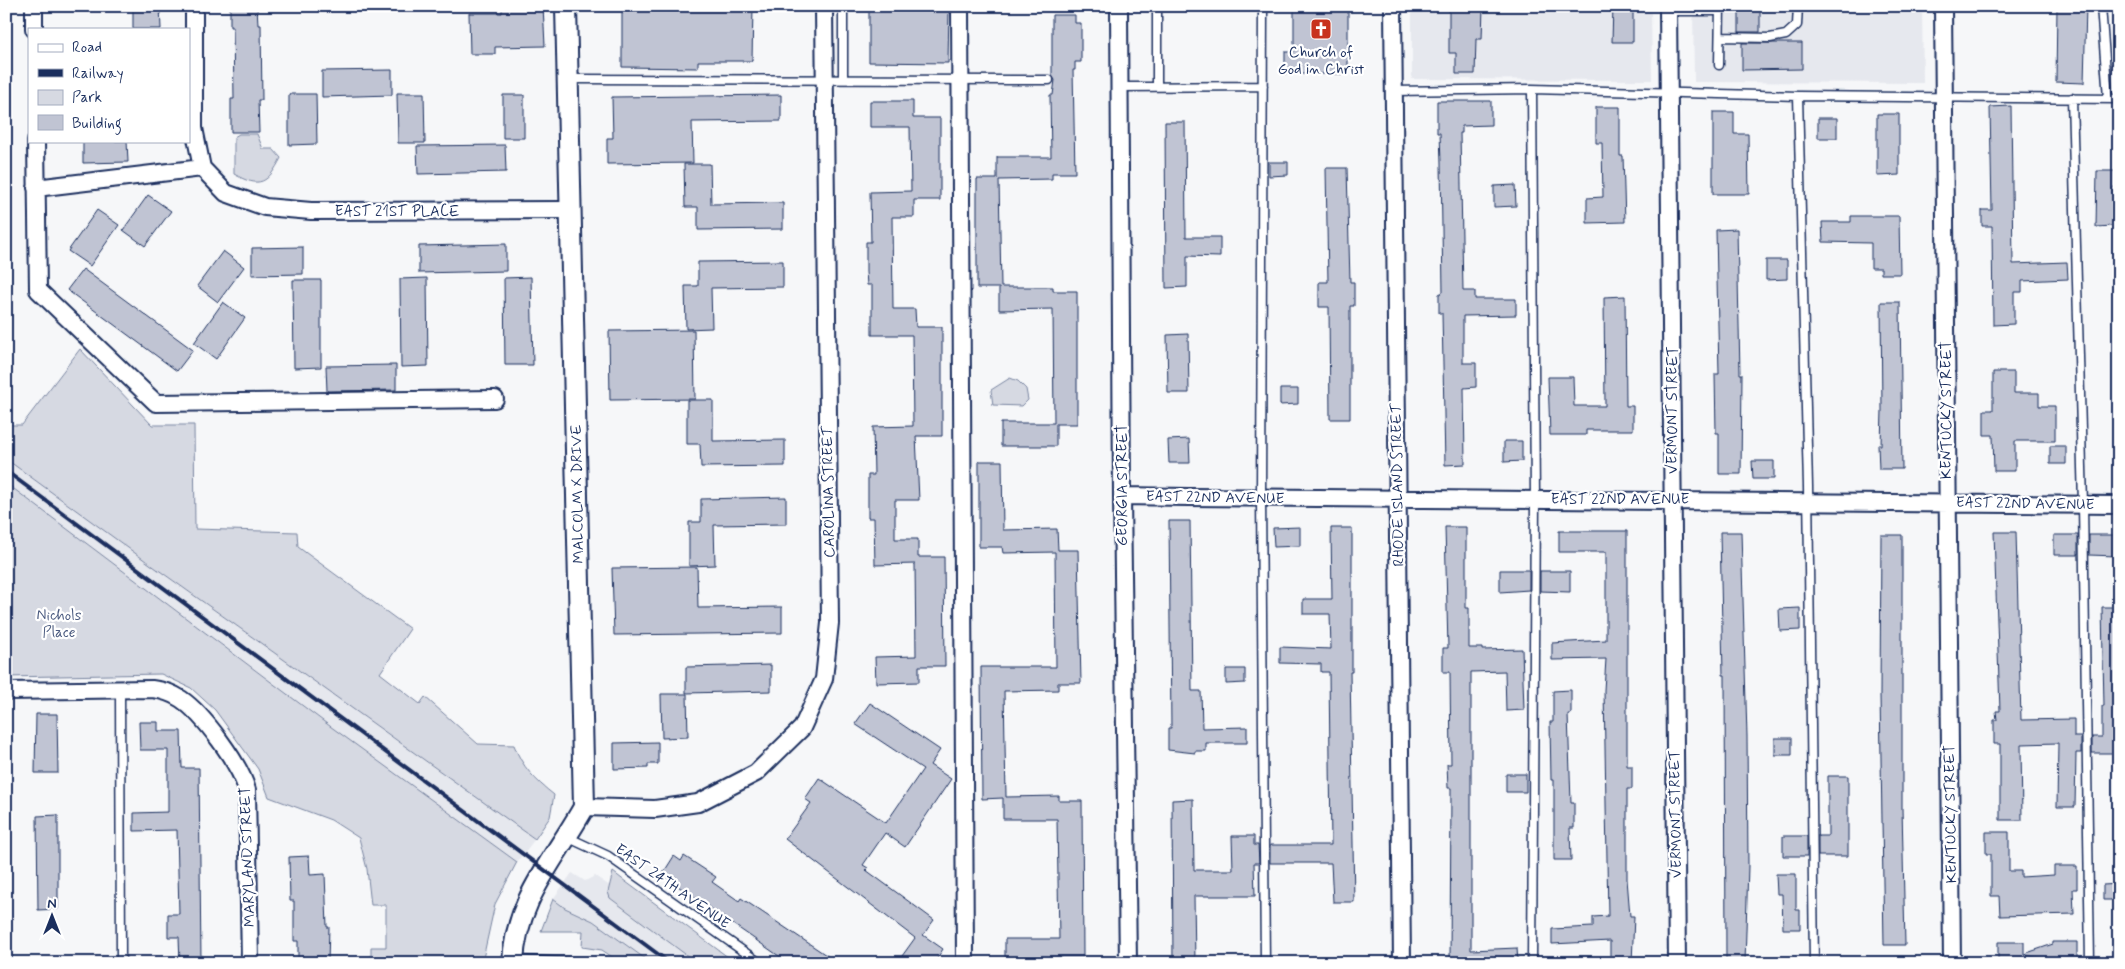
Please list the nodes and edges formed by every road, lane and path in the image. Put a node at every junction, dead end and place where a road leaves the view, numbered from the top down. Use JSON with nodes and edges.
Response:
{"nodes":[{"id":1,"x":34,"y":6,"type":"edge"},
{"id":2,"x":194,"y":6,"type":"edge"},
{"id":3,"x":566,"y":6,"type":"edge"},
{"id":4,"x":824,"y":6,"type":"edge"},
{"id":5,"x":843,"y":6,"type":"edge"},
{"id":6,"x":960,"y":6,"type":"edge"},
{"id":7,"x":1119,"y":6,"type":"edge"},
{"id":8,"x":1157,"y":6,"type":"edge"},
{"id":9,"x":1263,"y":6,"type":"edge"},
{"id":10,"x":1393,"y":6,"type":"edge"},
{"id":11,"x":1798,"y":6,"type":"edge"},
{"id":12,"x":1943,"y":6,"type":"edge"},
{"id":13,"x":2101,"y":6,"type":"edge"},
{"id":14,"x":1668,"y":9,"type":"edge"},
{"id":15,"x":1720,"y":9,"type":"edge"},
{"id":16,"x":34,"y":28,"type":"edge"},
{"id":17,"x":824,"y":35,"type":"junction"},
{"id":18,"x":843,"y":35,"type":"junction"},
{"id":19,"x":1720,"y":37,"type":"junction"},
{"id":20,"x":1719,"y":64,"type":"dead end"},
{"id":21,"x":566,"y":79,"type":"junction"},
{"id":22,"x":825,"y":79,"type":"junction"},
{"id":23,"x":843,"y":80,"type":"junction"},
{"id":24,"x":961,"y":80,"type":"junction"},
{"id":25,"x":1049,"y":80,"type":"dead end"},
{"id":26,"x":1157,"y":86,"type":"junction"},
{"id":27,"x":1263,"y":86,"type":"junction"},
{"id":28,"x":1120,"y":87,"type":"junction"},
{"id":29,"x":1532,"y":90,"type":"junction"},
{"id":30,"x":1393,"y":91,"type":"junction"},
{"id":31,"x":1669,"y":91,"type":"junction"},
{"id":32,"x":1798,"y":96,"type":"junction"},
{"id":33,"x":1944,"y":97,"type":"junction"},
{"id":34,"x":2072,"y":98,"type":"junction"},
{"id":35,"x":2108,"y":98,"type":"junction"},
{"id":36,"x":2119,"y":98,"type":"edge"},
{"id":37,"x":36,"y":142,"type":"edge"},
{"id":38,"x":202,"y":168,"type":"junction"},
{"id":39,"x":36,"y":188,"type":"junction"},
{"id":40,"x":570,"y":210,"type":"junction"},
{"id":41,"x":495,"y":399,"type":"dead end"},
{"id":42,"x":1122,"y":496,"type":"junction"},
{"id":43,"x":1261,"y":498,"type":"junction"},
{"id":44,"x":1535,"y":499,"type":"junction"},
{"id":45,"x":1672,"y":499,"type":"junction"},
{"id":46,"x":1397,"y":500,"type":"junction"},
{"id":47,"x":1809,"y":500,"type":"junction"},
{"id":48,"x":1947,"y":502,"type":"junction"},
{"id":49,"x":2083,"y":504,"type":"junction"},
{"id":50,"x":2119,"y":505,"type":"edge"},
{"id":51,"x":120,"y":688,"type":"junction"},
{"id":52,"x":6,"y":691,"type":"edge"},
{"id":53,"x":584,"y":807,"type":"junction"},
{"id":54,"x":567,"y":837,"type":"junction"},
{"id":55,"x":513,"y":962,"type":"edge"},
{"id":56,"x":121,"y":963,"type":"edge"},
{"id":57,"x":250,"y":963,"type":"edge"},
{"id":58,"x":594,"y":963,"type":"edge"},
{"id":59,"x":760,"y":963,"type":"edge"},
{"id":60,"x":965,"y":963,"type":"edge"},
{"id":61,"x":1128,"y":963,"type":"edge"},
{"id":62,"x":1265,"y":963,"type":"edge"},
{"id":63,"x":1402,"y":963,"type":"edge"},
{"id":64,"x":1532,"y":963,"type":"edge"},
{"id":65,"x":1677,"y":963,"type":"edge"},
{"id":66,"x":1814,"y":963,"type":"edge"},
{"id":67,"x":1952,"y":963,"type":"edge"},
{"id":68,"x":2090,"y":963,"type":"edge"}],
"edges":[{"from":1,"to":16,"type":"street"},
{"from":2,"to":38,"type":"street"},
{"from":3,"to":21,"type":"street","name":"MALCOLM X DRIVE"},
{"from":4,"to":17,"type":"street","name":"CAROLINA STREET"},
{"from":5,"to":18,"type":"lane"},
{"from":6,"to":24,"type":"street"},
{"from":7,"to":28,"type":"street","name":"GEORGIA STREET"},
{"from":8,"to":26,"type":"lane"},
{"from":9,"to":27,"type":"lane"},
{"from":10,"to":30,"type":"street","name":"RHODE ISLAND STREET"},
{"from":11,"to":19,"type":"lane"},
{"from":12,"to":33,"type":"street","name":"KENTUCKY STREET"},
{"from":13,"to":35,"type":"lane"},
{"from":14,"to":15,"type":"lane"},
{"from":14,"to":31,"type":"street","name":"VERMONT STREET"},
{"from":15,"to":19,"type":"lane"},
{"from":17,"to":18,"type":"lane"},
{"from":17,"to":22,"type":"street","name":"CAROLINA STREET"},
{"from":18,"to":23,"type":"lane"},
{"from":19,"to":20,"type":"lane"},
{"from":21,"to":22,"type":"lane"},
{"from":21,"to":40,"type":"street","name":"MALCOLM X DRIVE"},
{"from":22,"to":23,"type":"lane"},
{"from":22,"to":53,"type":"street","name":"CAROLINA STREET"},
{"from":23,"to":24,"type":"lane"},
{"from":24,"to":25,"type":"lane"},
{"from":24,"to":60,"type":"street"},
{"from":26,"to":27,"type":"lane"},
{"from":26,"to":28,"type":"lane"},
{"from":27,"to":43,"type":"lane"},
{"from":28,"to":42,"type":"street","name":"GEORGIA STREET"},
{"from":29,"to":30,"type":"lane"},
{"from":29,"to":31,"type":"lane"},
{"from":29,"to":44,"type":"lane"},
{"from":30,"to":46,"type":"street","name":"RHODE ISLAND STREET"},
{"from":31,"to":32,"type":"lane"},
{"from":31,"to":45,"type":"street","name":"VERMONT STREET"},
{"from":32,"to":33,"type":"lane"},
{"from":32,"to":47,"type":"lane"},
{"from":33,"to":34,"type":"lane"},
{"from":33,"to":48,"type":"street","name":"KENTUCKY STREET"},
{"from":34,"to":35,"type":"lane"},
{"from":34,"to":49,"type":"lane"},
{"from":35,"to":36,"type":"lane"},
{"from":37,"to":39,"type":"street"},
{"from":38,"to":39,"type":"street"},
{"from":38,"to":40,"type":"street","name":"EAST 21ST PLACE"},
{"from":39,"to":41,"type":"street"},
{"from":40,"to":53,"type":"street","name":"MALCOLM X DRIVE"},
{"from":42,"to":43,"type":"street","name":"EAST 22ND AVENUE"},
{"from":42,"to":61,"type":"street","name":"GEORGIA STREET"},
{"from":43,"to":46,"type":"street","name":"EAST 22ND AVENUE"},
{"from":43,"to":62,"type":"lane"},
{"from":44,"to":45,"type":"street","name":"EAST 22ND AVENUE"},
{"from":44,"to":46,"type":"street","name":"EAST 22ND AVENUE"},
{"from":44,"to":64,"type":"lane"},
{"from":45,"to":47,"type":"street","name":"EAST 22ND AVENUE"},
{"from":45,"to":65,"type":"street","name":"VERMONT STREET"},
{"from":46,"to":63,"type":"street","name":"RHODE ISLAND STREET"},
{"from":47,"to":48,"type":"street","name":"EAST 22ND AVENUE"},
{"from":47,"to":66,"type":"lane"},
{"from":48,"to":49,"type":"street","name":"EAST 22ND AVENUE"},
{"from":48,"to":67,"type":"street","name":"KENTUCKY STREET"},
{"from":49,"to":50,"type":"street","name":"EAST 22ND AVENUE"},
{"from":49,"to":68,"type":"lane"},
{"from":51,"to":52,"type":"street"},
{"from":51,"to":56,"type":"lane"},
{"from":51,"to":57,"type":"street","name":"MARYLAND STREET"},
{"from":53,"to":54,"type":"street"},
{"from":54,"to":55,"type":"street"},
{"from":54,"to":59,"type":"lane","name":"EAST 24TH AVENUE"},
{"from":55,"to":58,"type":"lane"}]}
